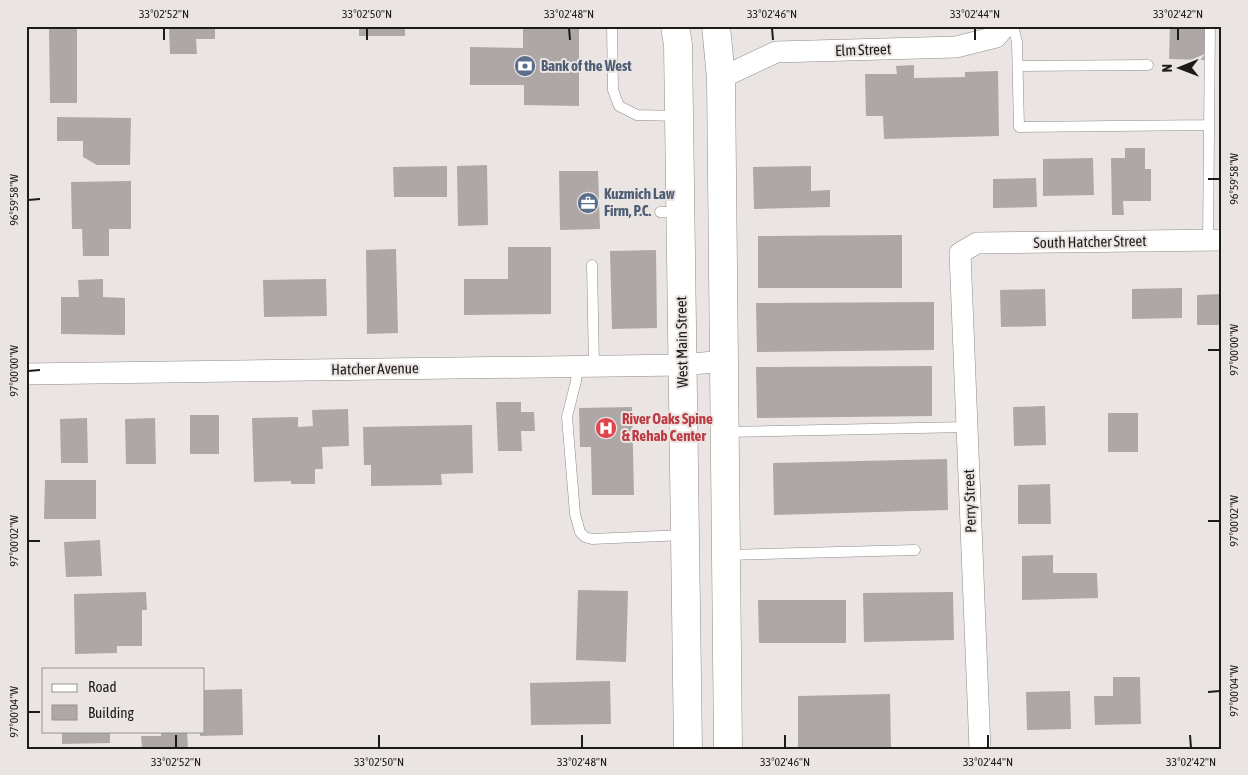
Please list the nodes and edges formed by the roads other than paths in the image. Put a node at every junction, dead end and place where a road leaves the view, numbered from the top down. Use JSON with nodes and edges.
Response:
{"nodes":[{"id":1,"x":612,"y":26,"type":"edge"},
{"id":2,"x":675,"y":26,"type":"edge"},
{"id":3,"x":716,"y":26,"type":"edge"},
{"id":4,"x":1005,"y":26,"type":"edge"},
{"id":5,"x":1013,"y":26,"type":"edge"},
{"id":6,"x":1210,"y":26,"type":"edge"},
{"id":7,"x":1148,"y":65,"type":"dead end"},
{"id":8,"x":1018,"y":66,"type":"junction"},
{"id":9,"x":721,"y":78,"type":"junction"},
{"id":10,"x":679,"y":116,"type":"junction"},
{"id":11,"x":1209,"y":125,"type":"junction"},
{"id":12,"x":1215,"y":240,"type":"edge"},
{"id":13,"x":960,"y":253,"type":"joint"},
{"id":14,"x":592,"y":265,"type":"dead end"},
{"id":15,"x":724,"y":361,"type":"junction"},
{"id":16,"x":682,"y":365,"type":"junction"},
{"id":17,"x":586,"y":366,"type":"junction"},
{"id":18,"x":26,"y":374,"type":"edge"},
{"id":19,"x":967,"y":427,"type":"junction"},
{"id":20,"x":725,"y":432,"type":"junction"},
{"id":21,"x":685,"y":535,"type":"junction"},
{"id":22,"x":915,"y":550,"type":"dead end"},
{"id":23,"x":726,"y":555,"type":"junction"},
{"id":24,"x":688,"y":749,"type":"edge"},
{"id":25,"x":728,"y":749,"type":"edge"},
{"id":26,"x":980,"y":749,"type":"edge"}],
"edges":[{"from":1,"to":10,"type":"lane"},
{"from":2,"to":10,"type":"main road","name":"West Main Street"},
{"from":3,"to":9,"type":"main road"},
{"from":4,"to":9,"type":"street","name":"Elm Street"},
{"from":5,"to":8,"type":"lane"},
{"from":6,"to":11,"type":"lane"},
{"from":7,"to":8,"type":"lane"},
{"from":8,"to":11,"type":"lane"},
{"from":9,"to":15,"type":"main road"},
{"from":10,"to":16,"type":"main road","name":"West Main Street"},
{"from":11,"to":12,"type":"lane"},
{"from":12,"to":13,"type":"street","name":"South Hatcher Street"},
{"from":13,"to":19,"type":"street","name":"Perry Street"},
{"from":14,"to":17,"type":"lane"},
{"from":15,"to":16,"type":"street","name":"Hatcher Avenue"},
{"from":15,"to":20,"type":"main road"},
{"from":16,"to":17,"type":"street","name":"Hatcher Avenue"},
{"from":16,"to":21,"type":"main road","name":"West Main Street"},
{"from":17,"to":18,"type":"street","name":"Hatcher Avenue"},
{"from":17,"to":21,"type":"lane"},
{"from":19,"to":20,"type":"lane"},
{"from":19,"to":26,"type":"street","name":"Perry Street"},
{"from":20,"to":23,"type":"main road"},
{"from":21,"to":24,"type":"main road","name":"West Main Street"},
{"from":22,"to":23,"type":"lane"},
{"from":23,"to":25,"type":"main road"}]}
